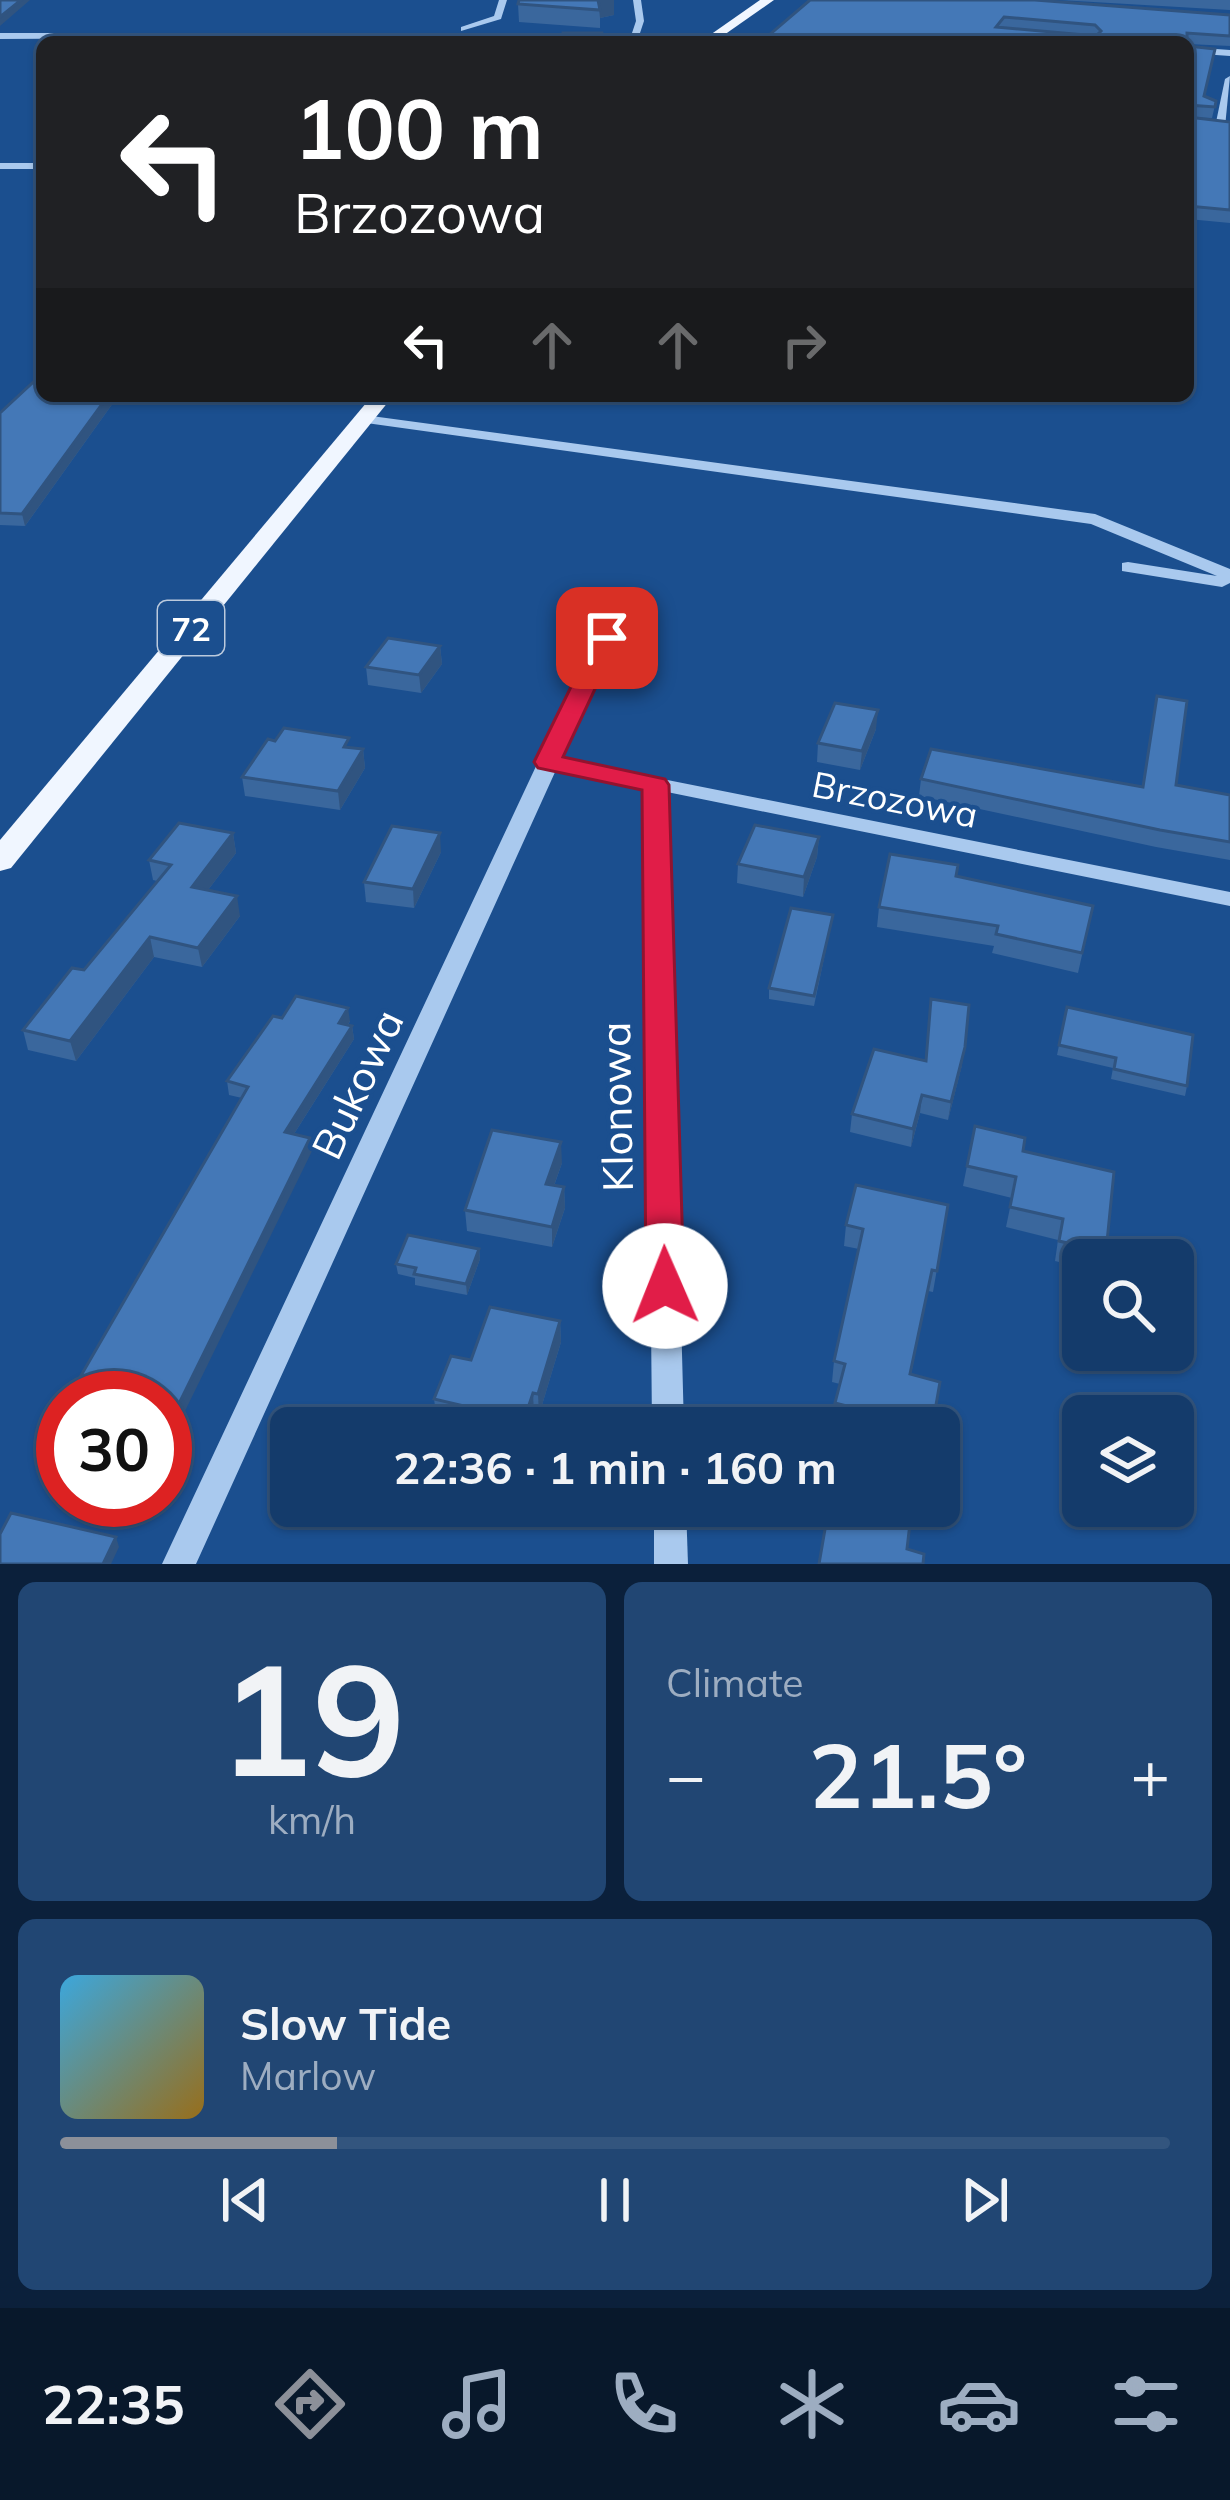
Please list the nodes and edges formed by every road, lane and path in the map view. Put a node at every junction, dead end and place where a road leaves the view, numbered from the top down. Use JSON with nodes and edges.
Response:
{"nodes":[{"id":1,"x":503,"y":0,"type":"edge"},
{"id":2,"x":638,"y":0,"type":"edge"},
{"id":3,"x":768,"y":0,"type":"edge"},
{"id":4,"x":636,"y":34,"type":"junction"},
{"id":5,"x":0,"y":36,"type":"edge"},
{"id":6,"x":36,"y":36,"type":"edge"},
{"id":7,"x":468,"y":36,"type":"edge"},
{"id":8,"x":525,"y":36,"type":"edge"},
{"id":9,"x":674,"y":36,"type":"edge"},
{"id":10,"x":714,"y":36,"type":"edge"},
{"id":11,"x":1194,"y":50,"type":"edge"},
{"id":12,"x":1230,"y":53,"type":"edge"},
{"id":13,"x":1230,"y":79,"type":"edge"},
{"id":14,"x":1204,"y":125,"type":"edge"},
{"id":15,"x":1225,"y":127,"type":"edge"},
{"id":16,"x":0,"y":166,"type":"edge"},
{"id":17,"x":36,"y":166,"type":"edge"},
{"id":18,"x":378,"y":402,"type":"edge"},
{"id":19,"x":364,"y":419,"type":"junction"},
{"id":20,"x":1128,"y":567,"type":"dead end"},
{"id":21,"x":1230,"y":579,"type":"edge"},
{"id":22,"x":607,"y":638,"type":"dead end"},
{"id":23,"x":548,"y":762,"type":"junction"},
{"id":24,"x":656,"y":785,"type":"junction"},
{"id":25,"x":0,"y":861,"type":"edge"},
{"id":26,"x":1230,"y":898,"type":"edge"},
{"id":27,"x":668,"y":1407,"type":"edge"},
{"id":28,"x":670,"y":1527,"type":"edge"},
{"id":29,"x":179,"y":1564,"type":"edge"},
{"id":30,"x":671,"y":1564,"type":"edge"}],
"edges":[{"from":1,"to":7,"type":"street"},
{"from":2,"to":4,"type":"street"},
{"from":3,"to":10,"type":"main road"},
{"from":4,"to":8,"type":"street"},
{"from":4,"to":9,"type":"street"},
{"from":5,"to":6,"type":"street"},
{"from":11,"to":12,"type":"street"},
{"from":13,"to":15,"type":"street"},
{"from":14,"to":15,"type":"street"},
{"from":16,"to":17,"type":"street"},
{"from":18,"to":19,"type":"main road","number":"72"},
{"from":19,"to":21,"type":"street"},
{"from":19,"to":25,"type":"main road","number":"72"},
{"from":20,"to":21,"type":"street"},
{"from":22,"to":23,"type":"street","name":"Bukowa"},
{"from":23,"to":24,"type":"street","name":"Brzozowa"},
{"from":23,"to":29,"type":"street","name":"Bukowa"},
{"from":24,"to":26,"type":"street","name":"Brzozowa"},
{"from":24,"to":27,"type":"street","name":"Klonowa"},
{"from":28,"to":30,"type":"street"}]}
